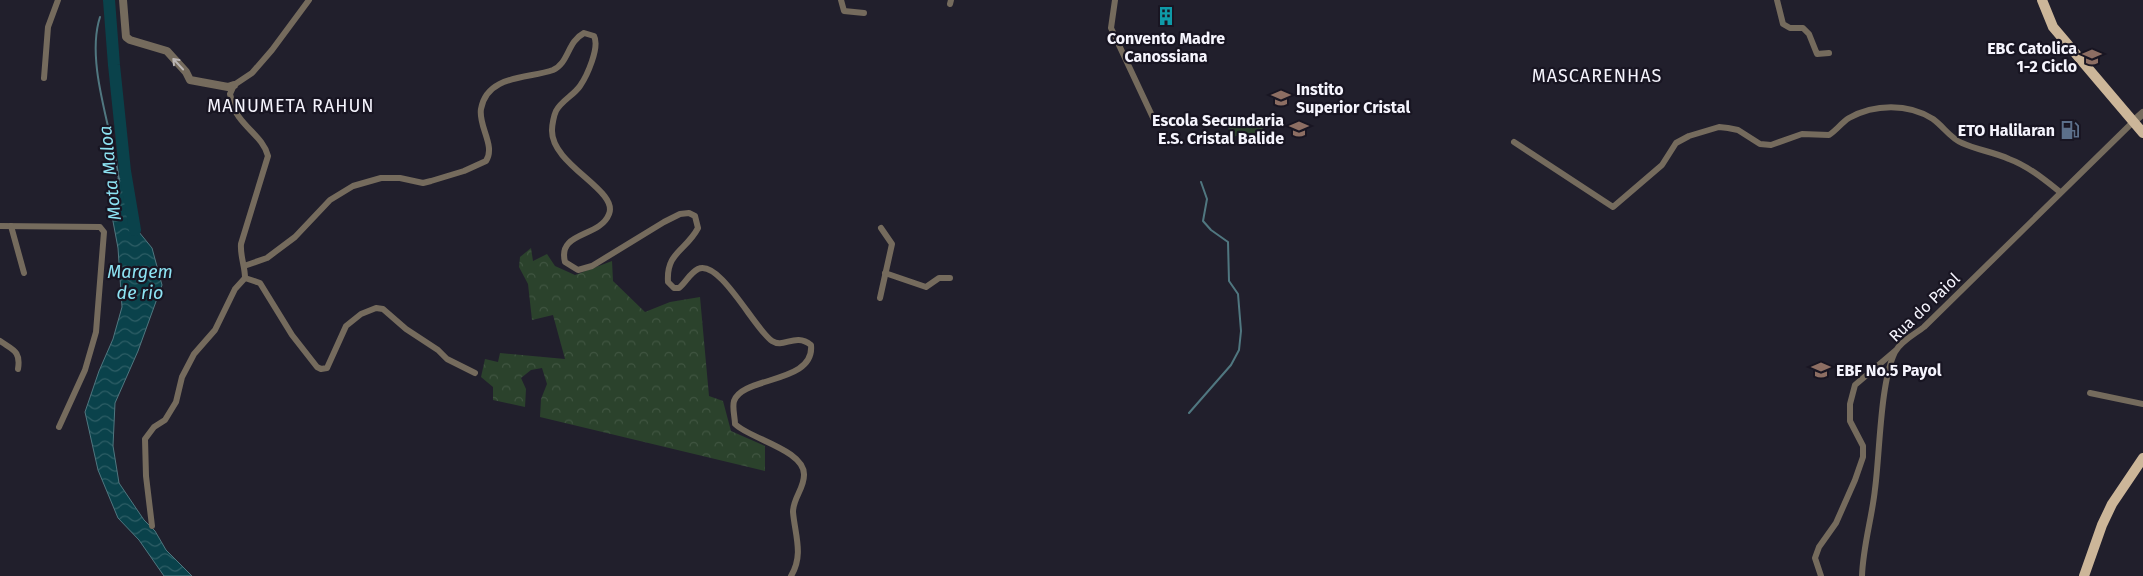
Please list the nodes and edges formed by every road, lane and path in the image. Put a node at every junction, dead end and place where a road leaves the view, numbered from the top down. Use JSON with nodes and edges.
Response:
{"nodes":[{"id":1,"x":58,"y":0,"type":"edge"},
{"id":2,"x":123,"y":0,"type":"edge"},
{"id":3,"x":309,"y":0,"type":"edge"},
{"id":4,"x":841,"y":0,"type":"edge"},
{"id":5,"x":1115,"y":0,"type":"edge"},
{"id":6,"x":1778,"y":0,"type":"edge"},
{"id":7,"x":2042,"y":0,"type":"edge"},
{"id":8,"x":864,"y":13,"type":"dead end"},
{"id":9,"x":1829,"y":53,"type":"dead end"},
{"id":10,"x":44,"y":78,"type":"dead end"},
{"id":11,"x":234,"y":85,"type":"junction"},
{"id":12,"x":2143,"y":113,"type":"edge"},
{"id":13,"x":1155,"y":122,"type":"dead end"},
{"id":14,"x":2133,"y":122,"type":"junction"},
{"id":15,"x":2143,"y":133,"type":"edge"},
{"id":16,"x":1514,"y":142,"type":"dead end"},
{"id":17,"x":2060,"y":192,"type":"junction"},
{"id":18,"x":0,"y":226,"type":"edge"},
{"id":19,"x":11,"y":226,"type":"junction"},
{"id":20,"x":881,"y":228,"type":"dead end"},
{"id":21,"x":244,"y":266,"type":"junction"},
{"id":22,"x":24,"y":273,"type":"dead end"},
{"id":23,"x":885,"y":273,"type":"junction"},
{"id":24,"x":245,"y":278,"type":"junction"},
{"id":25,"x":950,"y":278,"type":"dead end"},
{"id":26,"x":880,"y":298,"type":"dead end"},
{"id":27,"x":0,"y":341,"type":"edge"},
{"id":28,"x":1896,"y":351,"type":"junction"},
{"id":29,"x":18,"y":369,"type":"dead end"},
{"id":30,"x":475,"y":373,"type":"dead end"},
{"id":31,"x":2090,"y":393,"type":"dead end"},
{"id":32,"x":2143,"y":404,"type":"edge"},
{"id":33,"x":59,"y":427,"type":"dead end"},
{"id":34,"x":2143,"y":458,"type":"edge"},
{"id":35,"x":152,"y":526,"type":"dead end"},
{"id":36,"x":791,"y":576,"type":"edge"},
{"id":37,"x":1821,"y":576,"type":"edge"},
{"id":38,"x":1862,"y":576,"type":"edge"},
{"id":39,"x":2084,"y":576,"type":"edge"}],
"edges":[{"from":1,"to":10,"type":"street"},
{"from":11,"to":2,"type":"street","one_way":true},
{"from":3,"to":11,"type":"street"},
{"from":4,"to":8,"type":"street"},
{"from":5,"to":13,"type":"street"},
{"from":6,"to":9,"type":"street"},
{"from":7,"to":14,"type":"main road"},
{"from":11,"to":21,"type":"street"},
{"from":12,"to":14,"type":"street"},
{"from":14,"to":15,"type":"main road"},
{"from":14,"to":17,"type":"street","name":"Rua do Paiol"},
{"from":16,"to":17,"type":"street"},
{"from":17,"to":28,"type":"street","name":"Rua do Paiol"},
{"from":18,"to":19,"type":"street"},
{"from":19,"to":22,"type":"street"},
{"from":19,"to":33,"type":"street"},
{"from":20,"to":23,"type":"street"},
{"from":21,"to":24,"type":"street"},
{"from":21,"to":36,"type":"street"},
{"from":23,"to":25,"type":"street"},
{"from":23,"to":26,"type":"street"},
{"from":24,"to":30,"type":"street"},
{"from":24,"to":35,"type":"street"},
{"from":27,"to":29,"type":"street"},
{"from":28,"to":37,"type":"street"},
{"from":28,"to":38,"type":"street","name":"Rua do Paiol"},
{"from":31,"to":32,"type":"street"},
{"from":34,"to":39,"type":"main road"}]}
